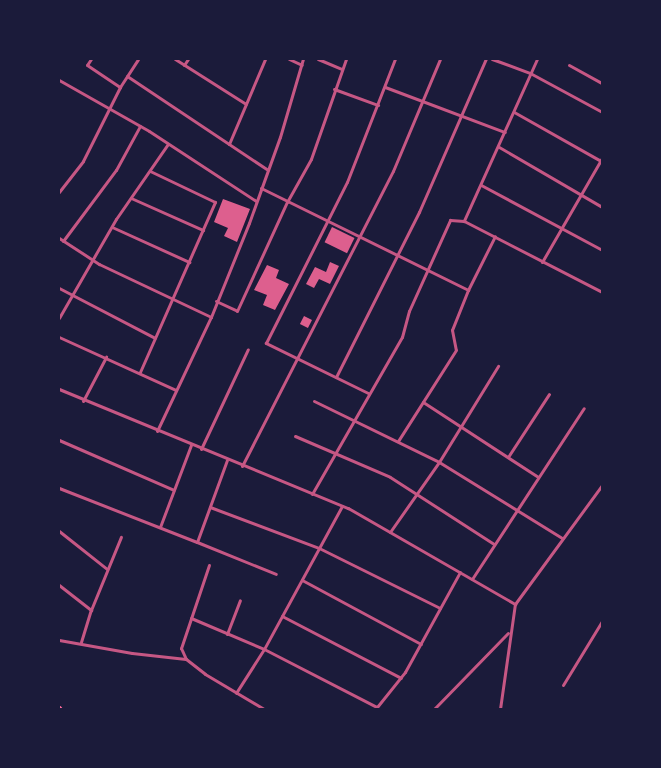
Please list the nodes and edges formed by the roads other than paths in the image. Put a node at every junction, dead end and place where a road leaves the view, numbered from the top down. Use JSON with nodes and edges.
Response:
{"nodes":[{"id":1,"x":91,"y":59,"type":"edge"},
{"id":2,"x":138,"y":59,"type":"edge"},
{"id":3,"x":175,"y":59,"type":"edge"},
{"id":4,"x":188,"y":59,"type":"edge"},
{"id":5,"x":265,"y":59,"type":"edge"},
{"id":6,"x":290,"y":59,"type":"edge"},
{"id":7,"x":304,"y":59,"type":"edge"},
{"id":8,"x":318,"y":59,"type":"edge"},
{"id":9,"x":346,"y":59,"type":"edge"},
{"id":10,"x":395,"y":59,"type":"edge"},
{"id":11,"x":440,"y":59,"type":"edge"},
{"id":12,"x":486,"y":59,"type":"edge"},
{"id":13,"x":492,"y":59,"type":"edge"},
{"id":14,"x":537,"y":59,"type":"edge"},
{"id":15,"x":184,"y":65,"type":"junction"},
{"id":16,"x":302,"y":65,"type":"junction"},
{"id":17,"x":568,"y":65,"type":"dead end"},
{"id":18,"x":342,"y":69,"type":"junction"},
{"id":19,"x":530,"y":73,"type":"junction"},
{"id":20,"x":127,"y":76,"type":"junction"},
{"id":21,"x":59,"y":80,"type":"edge"},
{"id":22,"x":602,"y":83,"type":"edge"},
{"id":23,"x":120,"y":87,"type":"junction"},
{"id":24,"x":385,"y":87,"type":"junction"},
{"id":25,"x":334,"y":90,"type":"junction"},
{"id":26,"x":424,"y":101,"type":"junction"},
{"id":27,"x":246,"y":104,"type":"junction"},
{"id":28,"x":378,"y":105,"type":"junction"},
{"id":29,"x":108,"y":110,"type":"junction"},
{"id":30,"x":514,"y":112,"type":"junction"},
{"id":31,"x":602,"y":112,"type":"edge"},
{"id":32,"x":462,"y":114,"type":"junction"},
{"id":33,"x":140,"y":126,"type":"junction"},
{"id":34,"x":505,"y":132,"type":"junction"},
{"id":35,"x":168,"y":144,"type":"junction"},
{"id":36,"x":229,"y":144,"type":"junction"},
{"id":37,"x":499,"y":147,"type":"junction"},
{"id":38,"x":602,"y":159,"type":"edge"},
{"id":39,"x":268,"y":170,"type":"junction"},
{"id":40,"x":150,"y":171,"type":"junction"},
{"id":41,"x":481,"y":185,"type":"junction"},
{"id":42,"x":261,"y":188,"type":"junction"},
{"id":43,"x":59,"y":192,"type":"edge"},
{"id":44,"x":582,"y":195,"type":"junction"},
{"id":45,"x":131,"y":198,"type":"junction"},
{"id":46,"x":256,"y":201,"type":"junction"},
{"id":47,"x":286,"y":202,"type":"junction"},
{"id":48,"x":602,"y":207,"type":"edge"},
{"id":49,"x":464,"y":221,"type":"junction"},
{"id":50,"x":328,"y":222,"type":"junction"},
{"id":51,"x":112,"y":227,"type":"junction"},
{"id":52,"x":561,"y":229,"type":"junction"},
{"id":53,"x":203,"y":230,"type":"junction"},
{"id":54,"x":495,"y":236,"type":"junction"},
{"id":55,"x":360,"y":237,"type":"junction"},
{"id":56,"x":59,"y":238,"type":"edge"},
{"id":57,"x":64,"y":241,"type":"junction"},
{"id":58,"x":602,"y":250,"type":"edge"},
{"id":59,"x":399,"y":254,"type":"junction"},
{"id":60,"x":92,"y":259,"type":"junction"},
{"id":61,"x":189,"y":262,"type":"junction"},
{"id":62,"x":542,"y":262,"type":"junction"},
{"id":63,"x":428,"y":269,"type":"junction"},
{"id":64,"x":59,"y":288,"type":"edge"},
{"id":65,"x":468,"y":290,"type":"junction"},
{"id":66,"x":602,"y":292,"type":"edge"},
{"id":67,"x":71,"y":296,"type":"junction"},
{"id":68,"x":173,"y":299,"type":"junction"},
{"id":69,"x":216,"y":301,"type":"junction"},
{"id":70,"x":211,"y":317,"type":"junction"},
{"id":71,"x":59,"y":318,"type":"edge"},
{"id":72,"x":59,"y":337,"type":"edge"},
{"id":73,"x":155,"y":338,"type":"junction"},
{"id":74,"x":248,"y":349,"type":"dead end"},
{"id":75,"x":106,"y":357,"type":"junction"},
{"id":76,"x":298,"y":358,"type":"junction"},
{"id":77,"x":498,"y":366,"type":"dead end"},
{"id":78,"x":140,"y":372,"type":"junction"},
{"id":79,"x":336,"y":377,"type":"junction"},
{"id":80,"x":59,"y":388,"type":"edge"},
{"id":81,"x":176,"y":390,"type":"junction"},
{"id":82,"x":368,"y":394,"type":"junction"},
{"id":83,"x":549,"y":394,"type":"dead end"},
{"id":84,"x":83,"y":401,"type":"junction"},
{"id":85,"x":314,"y":401,"type":"dead end"},
{"id":86,"x":423,"y":402,"type":"junction"},
{"id":87,"x":584,"y":408,"type":"dead end"},
{"id":88,"x":353,"y":418,"type":"junction"},
{"id":89,"x":460,"y":426,"type":"junction"},
{"id":90,"x":157,"y":431,"type":"junction"},
{"id":91,"x":295,"y":436,"type":"dead end"},
{"id":92,"x":59,"y":440,"type":"edge"},
{"id":93,"x":398,"y":441,"type":"junction"},
{"id":94,"x":191,"y":445,"type":"junction"},
{"id":95,"x":201,"y":449,"type":"junction"},
{"id":96,"x":333,"y":452,"type":"junction"},
{"id":97,"x":508,"y":457,"type":"junction"},
{"id":98,"x":227,"y":460,"type":"junction"},
{"id":99,"x":440,"y":462,"type":"junction"},
{"id":100,"x":242,"y":466,"type":"junction"},
{"id":101,"x":538,"y":477,"type":"junction"},
{"id":102,"x":602,"y":485,"type":"edge"},
{"id":103,"x":59,"y":488,"type":"edge"},
{"id":104,"x":174,"y":490,"type":"junction"},
{"id":105,"x":415,"y":493,"type":"junction"},
{"id":106,"x":312,"y":494,"type":"junction"},
{"id":107,"x":342,"y":506,"type":"junction"},
{"id":108,"x":210,"y":507,"type":"junction"},
{"id":109,"x":516,"y":510,"type":"junction"},
{"id":110,"x":160,"y":526,"type":"junction"},
{"id":111,"x":59,"y":531,"type":"edge"},
{"id":112,"x":390,"y":532,"type":"junction"},
{"id":113,"x":121,"y":537,"type":"dead end"},
{"id":114,"x":562,"y":538,"type":"junction"},
{"id":115,"x":197,"y":542,"type":"junction"},
{"id":116,"x":494,"y":544,"type":"junction"},
{"id":117,"x":319,"y":548,"type":"junction"},
{"id":118,"x":209,"y":565,"type":"dead end"},
{"id":119,"x":107,"y":569,"type":"junction"},
{"id":120,"x":460,"y":572,"type":"junction"},
{"id":121,"x":276,"y":574,"type":"dead end"},
{"id":122,"x":472,"y":579,"type":"junction"},
{"id":123,"x":302,"y":580,"type":"junction"},
{"id":124,"x":59,"y":584,"type":"edge"},
{"id":125,"x":240,"y":600,"type":"dead end"},
{"id":126,"x":515,"y":604,"type":"junction"},
{"id":127,"x":440,"y":608,"type":"junction"},
{"id":128,"x":91,"y":610,"type":"junction"},
{"id":129,"x":282,"y":616,"type":"junction"},
{"id":130,"x":191,"y":618,"type":"junction"},
{"id":131,"x":602,"y":621,"type":"edge"},
{"id":132,"x":508,"y":633,"type":"junction"},
{"id":133,"x":228,"y":634,"type":"junction"},
{"id":134,"x":59,"y":640,"type":"edge"},
{"id":135,"x":80,"y":642,"type":"junction"},
{"id":136,"x":420,"y":644,"type":"junction"},
{"id":137,"x":264,"y":649,"type":"junction"},
{"id":138,"x":186,"y":658,"type":"junction"},
{"id":139,"x":401,"y":678,"type":"junction"},
{"id":140,"x":563,"y":685,"type":"dead end"},
{"id":141,"x":236,"y":693,"type":"junction"},
{"id":142,"x":264,"y":709,"type":"edge"},
{"id":143,"x":434,"y":709,"type":"edge"},
{"id":144,"x":500,"y":709,"type":"edge"}],
"edges":[{"from":1,"to":23,"type":"street"},
{"from":2,"to":20,"type":"street"},
{"from":3,"to":15,"type":"street"},
{"from":4,"to":15,"type":"street"},
{"from":5,"to":27,"type":"street"},
{"from":6,"to":16,"type":"street"},
{"from":7,"to":16,"type":"street"},
{"from":8,"to":18,"type":"street"},
{"from":9,"to":18,"type":"street"},
{"from":10,"to":24,"type":"street"},
{"from":11,"to":26,"type":"street"},
{"from":12,"to":32,"type":"street"},
{"from":13,"to":19,"type":"street"},
{"from":14,"to":19,"type":"street"},
{"from":15,"to":27,"type":"street"},
{"from":16,"to":39,"type":"street"},
{"from":17,"to":22,"type":"street"},
{"from":18,"to":25,"type":"street"},
{"from":19,"to":30,"type":"street"},
{"from":19,"to":31,"type":"street"},
{"from":20,"to":23,"type":"street"},
{"from":20,"to":36,"type":"street"},
{"from":21,"to":29,"type":"street"},
{"from":23,"to":29,"type":"street"},
{"from":24,"to":26,"type":"street"},
{"from":24,"to":28,"type":"street"},
{"from":25,"to":28,"type":"street"},
{"from":25,"to":47,"type":"street"},
{"from":26,"to":32,"type":"street"},
{"from":26,"to":55,"type":"street"},
{"from":27,"to":36,"type":"street"},
{"from":28,"to":50,"type":"street"},
{"from":29,"to":33,"type":"street"},
{"from":29,"to":43,"type":"street"},
{"from":30,"to":34,"type":"street"},
{"from":30,"to":38,"type":"street"},
{"from":32,"to":34,"type":"street"},
{"from":32,"to":59,"type":"street"},
{"from":33,"to":35,"type":"street"},
{"from":33,"to":57,"type":"street"},
{"from":34,"to":37,"type":"street"},
{"from":35,"to":40,"type":"street"},
{"from":35,"to":46,"type":"street"},
{"from":36,"to":39,"type":"street"},
{"from":37,"to":41,"type":"street"},
{"from":37,"to":44,"type":"street"},
{"from":38,"to":44,"type":"street"},
{"from":39,"to":42,"type":"street"},
{"from":40,"to":45,"type":"street"},
{"from":40,"to":53,"type":"street"},
{"from":41,"to":49,"type":"street"},
{"from":41,"to":52,"type":"street"},
{"from":42,"to":46,"type":"street"},
{"from":42,"to":47,"type":"street"},
{"from":44,"to":48,"type":"street"},
{"from":44,"to":52,"type":"street"},
{"from":45,"to":51,"type":"street"},
{"from":45,"to":53,"type":"street"},
{"from":46,"to":69,"type":"street"},
{"from":47,"to":50,"type":"street"},
{"from":47,"to":69,"type":"street"},
{"from":49,"to":54,"type":"street"},
{"from":49,"to":63,"type":"street"},
{"from":50,"to":55,"type":"street"},
{"from":50,"to":76,"type":"street"},
{"from":51,"to":60,"type":"street"},
{"from":51,"to":61,"type":"street"},
{"from":52,"to":58,"type":"street"},
{"from":52,"to":62,"type":"street"},
{"from":53,"to":61,"type":"street"},
{"from":54,"to":62,"type":"street"},
{"from":54,"to":65,"type":"street"},
{"from":55,"to":59,"type":"street"},
{"from":55,"to":76,"type":"street"},
{"from":56,"to":57,"type":"street"},
{"from":57,"to":60,"type":"street"},
{"from":59,"to":63,"type":"street"},
{"from":59,"to":79,"type":"street"},
{"from":60,"to":67,"type":"street"},
{"from":60,"to":68,"type":"street"},
{"from":61,"to":68,"type":"street"},
{"from":62,"to":66,"type":"street"},
{"from":63,"to":65,"type":"street"},
{"from":63,"to":82,"type":"street"},
{"from":64,"to":67,"type":"street"},
{"from":65,"to":86,"type":"street"},
{"from":67,"to":71,"type":"street"},
{"from":67,"to":73,"type":"street"},
{"from":68,"to":70,"type":"street"},
{"from":68,"to":73,"type":"street"},
{"from":69,"to":70,"type":"street"},
{"from":70,"to":81,"type":"street"},
{"from":72,"to":75,"type":"street"},
{"from":73,"to":78,"type":"street"},
{"from":74,"to":95,"type":"street"},
{"from":75,"to":78,"type":"street"},
{"from":75,"to":84,"type":"street"},
{"from":76,"to":79,"type":"street"},
{"from":76,"to":100,"type":"street"},
{"from":77,"to":89,"type":"street"},
{"from":78,"to":81,"type":"street"},
{"from":79,"to":82,"type":"street"},
{"from":80,"to":84,"type":"street"},
{"from":81,"to":90,"type":"street"},
{"from":82,"to":88,"type":"street"},
{"from":83,"to":97,"type":"street"},
{"from":84,"to":90,"type":"street"},
{"from":85,"to":88,"type":"street"},
{"from":86,"to":89,"type":"street"},
{"from":86,"to":93,"type":"street"},
{"from":87,"to":101,"type":"street"},
{"from":88,"to":93,"type":"street"},
{"from":88,"to":96,"type":"street"},
{"from":89,"to":97,"type":"street"},
{"from":89,"to":99,"type":"street"},
{"from":90,"to":94,"type":"street"},
{"from":91,"to":96,"type":"street"},
{"from":92,"to":104,"type":"street"},
{"from":93,"to":99,"type":"street"},
{"from":94,"to":95,"type":"street"},
{"from":94,"to":104,"type":"street"},
{"from":95,"to":98,"type":"street"},
{"from":96,"to":105,"type":"street"},
{"from":96,"to":106,"type":"street"},
{"from":97,"to":101,"type":"street"},
{"from":98,"to":100,"type":"street"},
{"from":98,"to":108,"type":"street"},
{"from":99,"to":105,"type":"street"},
{"from":99,"to":109,"type":"street"},
{"from":100,"to":106,"type":"street"},
{"from":101,"to":109,"type":"street"},
{"from":102,"to":114,"type":"street"},
{"from":103,"to":110,"type":"street"},
{"from":104,"to":110,"type":"street"},
{"from":105,"to":112,"type":"street"},
{"from":105,"to":116,"type":"street"},
{"from":106,"to":107,"type":"street"},
{"from":107,"to":112,"type":"street"},
{"from":107,"to":117,"type":"street"},
{"from":108,"to":115,"type":"street"},
{"from":108,"to":117,"type":"street"},
{"from":109,"to":114,"type":"street"},
{"from":109,"to":116,"type":"street"},
{"from":110,"to":115,"type":"street"},
{"from":111,"to":119,"type":"street"},
{"from":112,"to":120,"type":"street"},
{"from":113,"to":119,"type":"street"},
{"from":114,"to":126,"type":"street"},
{"from":115,"to":121,"type":"street"},
{"from":116,"to":122,"type":"street"},
{"from":117,"to":123,"type":"street"},
{"from":117,"to":127,"type":"street"},
{"from":118,"to":130,"type":"street"},
{"from":119,"to":128,"type":"street"},
{"from":120,"to":122,"type":"street"},
{"from":120,"to":127,"type":"street"},
{"from":122,"to":126,"type":"street"},
{"from":123,"to":129,"type":"street"},
{"from":123,"to":136,"type":"street"},
{"from":124,"to":128,"type":"street"},
{"from":125,"to":133,"type":"street"},
{"from":126,"to":132,"type":"street"},
{"from":127,"to":136,"type":"street"},
{"from":128,"to":135,"type":"street"},
{"from":129,"to":137,"type":"street"},
{"from":129,"to":139,"type":"street"},
{"from":130,"to":133,"type":"street"},
{"from":130,"to":138,"type":"street"},
{"from":131,"to":140,"type":"street"},
{"from":132,"to":143,"type":"street"},
{"from":132,"to":144,"type":"street"},
{"from":133,"to":137,"type":"street"},
{"from":134,"to":135,"type":"street"},
{"from":135,"to":138,"type":"street"},
{"from":136,"to":139,"type":"street"},
{"from":137,"to":139,"type":"street"},
{"from":137,"to":141,"type":"street"},
{"from":138,"to":141,"type":"street"},
{"from":141,"to":142,"type":"street"}]}
